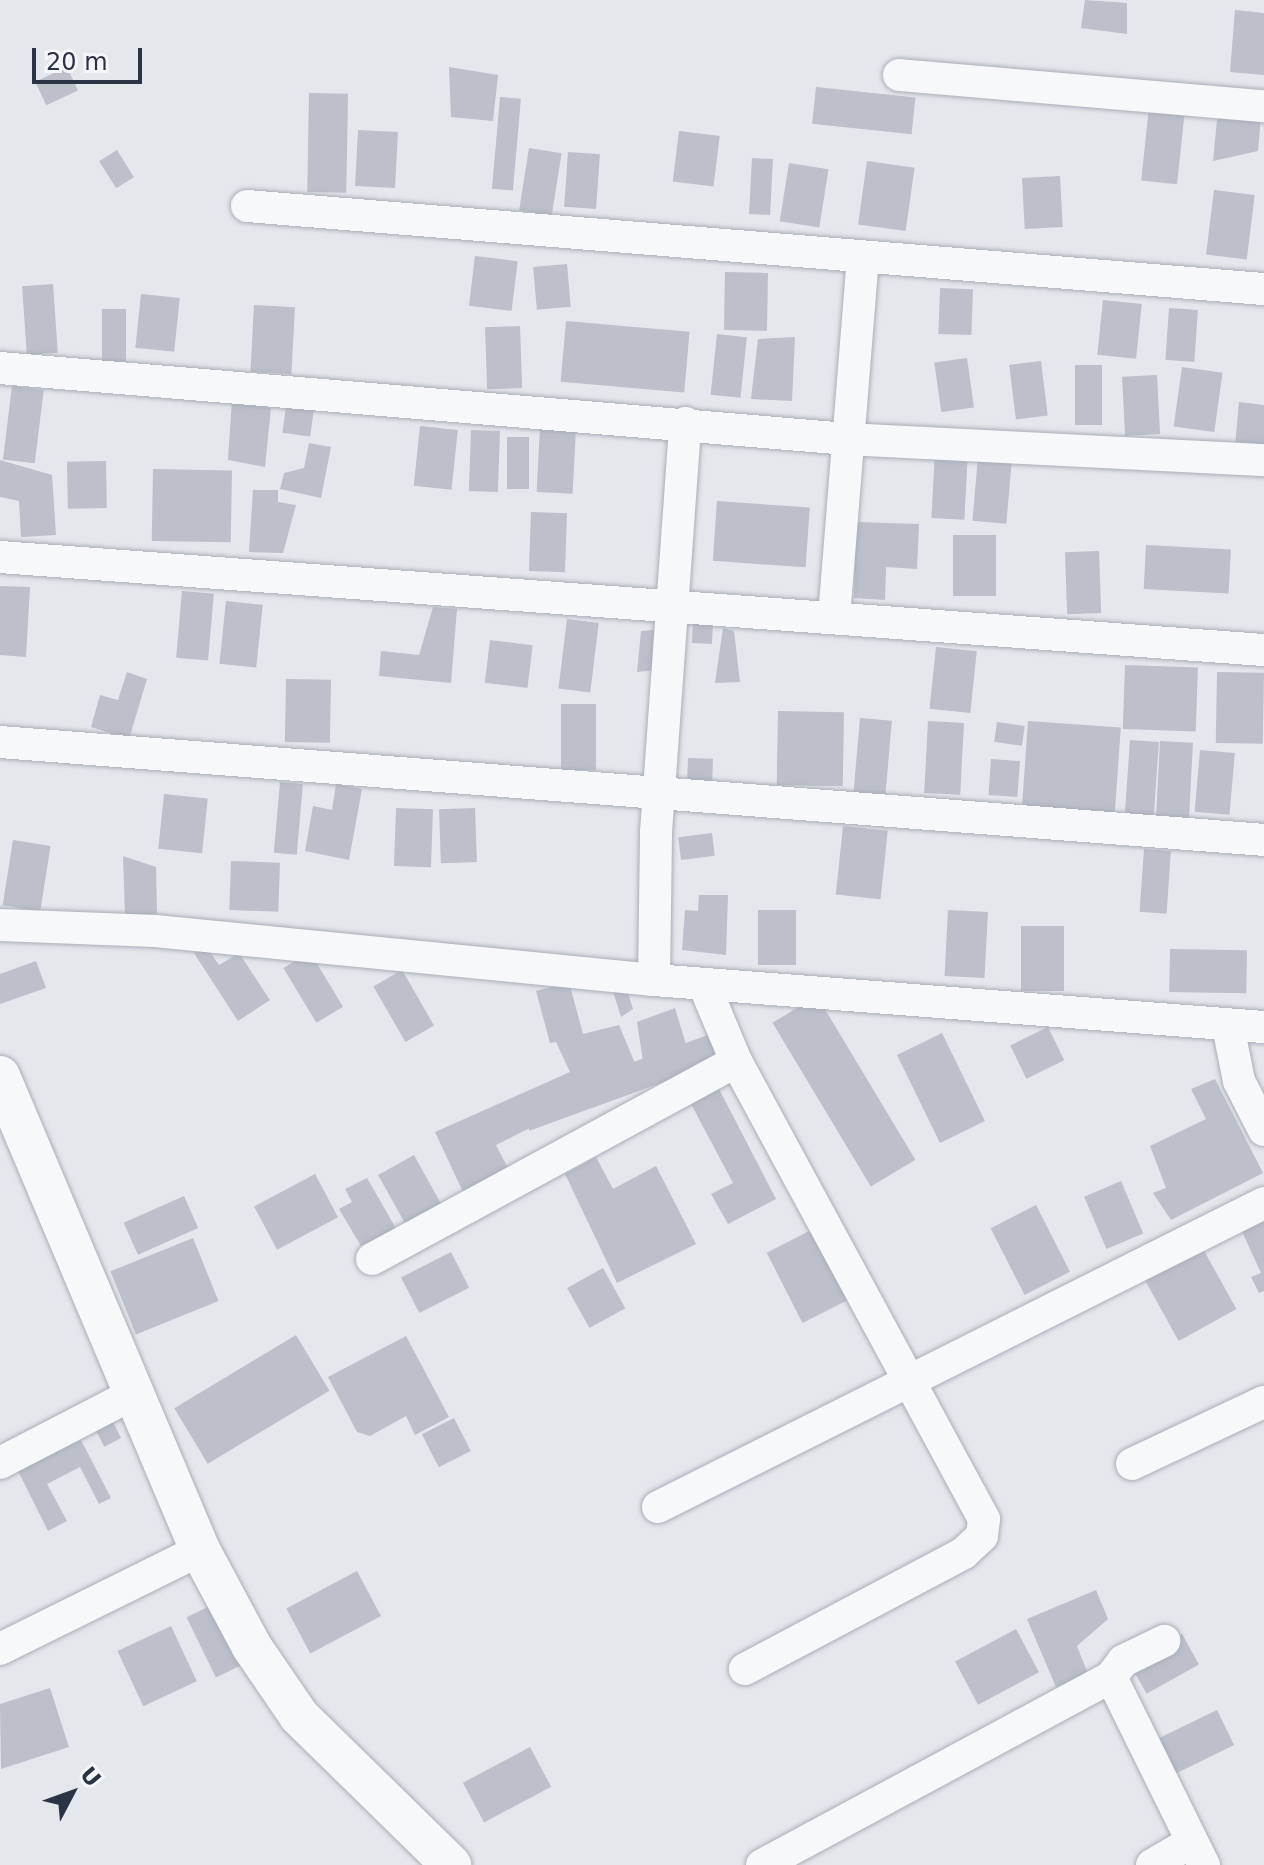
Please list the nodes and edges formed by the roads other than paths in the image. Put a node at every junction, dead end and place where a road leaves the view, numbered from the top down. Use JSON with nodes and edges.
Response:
{"nodes":[{"id":1,"x":899,"y":75,"type":"dead end"},
{"id":2,"x":1264,"y":106,"type":"edge"},
{"id":3,"x":247,"y":206,"type":"dead end"},
{"id":4,"x":863,"y":257,"type":"junction"},
{"id":5,"x":1264,"y":289,"type":"edge"},
{"id":6,"x":0,"y":368,"type":"edge"},
{"id":7,"x":685,"y":423,"type":"junction"},
{"id":8,"x":847,"y":439,"type":"junction"},
{"id":9,"x":1264,"y":460,"type":"edge"},
{"id":10,"x":0,"y":557,"type":"edge"},
{"id":11,"x":674,"y":609,"type":"junction"},
{"id":12,"x":834,"y":617,"type":"junction"},
{"id":13,"x":1264,"y":650,"type":"edge"},
{"id":14,"x":0,"y":742,"type":"edge"},
{"id":15,"x":661,"y":795,"type":"junction"},
{"id":16,"x":1264,"y":840,"type":"edge"},
{"id":17,"x":0,"y":925,"type":"edge"},
{"id":18,"x":654,"y":980,"type":"junction"},
{"id":19,"x":705,"y":987,"type":"junction"},
{"id":20,"x":1228,"y":1026,"type":"junction"},
{"id":21,"x":1264,"y":1027,"type":"edge"},
{"id":22,"x":736,"y":1061,"type":"junction"},
{"id":23,"x":0,"y":1076,"type":"edge"},
{"id":24,"x":1264,"y":1130,"type":"edge"},
{"id":25,"x":1264,"y":1203,"type":"edge"},
{"id":26,"x":372,"y":1259,"type":"dead end"},
{"id":27,"x":908,"y":1376,"type":"junction"},
{"id":28,"x":133,"y":1394,"type":"junction"},
{"id":29,"x":1264,"y":1402,"type":"edge"},
{"id":30,"x":0,"y":1463,"type":"edge"},
{"id":31,"x":1132,"y":1464,"type":"dead end"},
{"id":32,"x":658,"y":1507,"type":"dead end"},
{"id":33,"x":200,"y":1550,"type":"junction"},
{"id":34,"x":1164,"y":1641,"type":"dead end"},
{"id":35,"x":0,"y":1649,"type":"edge"},
{"id":36,"x":745,"y":1669,"type":"dead end"},
{"id":37,"x":1111,"y":1677,"type":"junction"},
{"id":38,"x":1197,"y":1854,"type":"edge"},
{"id":39,"x":451,"y":1865,"type":"edge"},
{"id":40,"x":762,"y":1865,"type":"edge"},
{"id":41,"x":1152,"y":1865,"type":"edge"}],
"edges":[{"from":1,"to":2,"type":"street"},
{"from":3,"to":4,"type":"street"},
{"from":4,"to":5,"type":"street"},
{"from":4,"to":8,"type":"street"},
{"from":6,"to":7,"type":"street"},
{"from":7,"to":8,"type":"street"},
{"from":7,"to":11,"type":"street"},
{"from":8,"to":9,"type":"street"},
{"from":8,"to":12,"type":"street"},
{"from":10,"to":11,"type":"street"},
{"from":11,"to":12,"type":"street"},
{"from":11,"to":15,"type":"street"},
{"from":12,"to":13,"type":"street"},
{"from":14,"to":15,"type":"street"},
{"from":15,"to":16,"type":"street"},
{"from":15,"to":18,"type":"street"},
{"from":17,"to":18,"type":"street"},
{"from":18,"to":19,"type":"street"},
{"from":19,"to":20,"type":"street"},
{"from":19,"to":22,"type":"street"},
{"from":20,"to":21,"type":"street"},
{"from":20,"to":24,"type":"street"},
{"from":22,"to":26,"type":"street"},
{"from":22,"to":27,"type":"street"},
{"from":23,"to":28,"type":"street"},
{"from":25,"to":27,"type":"street"},
{"from":27,"to":32,"type":"street"},
{"from":27,"to":36,"type":"street"},
{"from":28,"to":30,"type":"street"},
{"from":28,"to":33,"type":"street"},
{"from":29,"to":31,"type":"street"},
{"from":33,"to":35,"type":"street"},
{"from":33,"to":39,"type":"street"},
{"from":34,"to":37,"type":"street"},
{"from":37,"to":38,"type":"street"},
{"from":37,"to":40,"type":"street"},
{"from":38,"to":41,"type":"street"}]}
